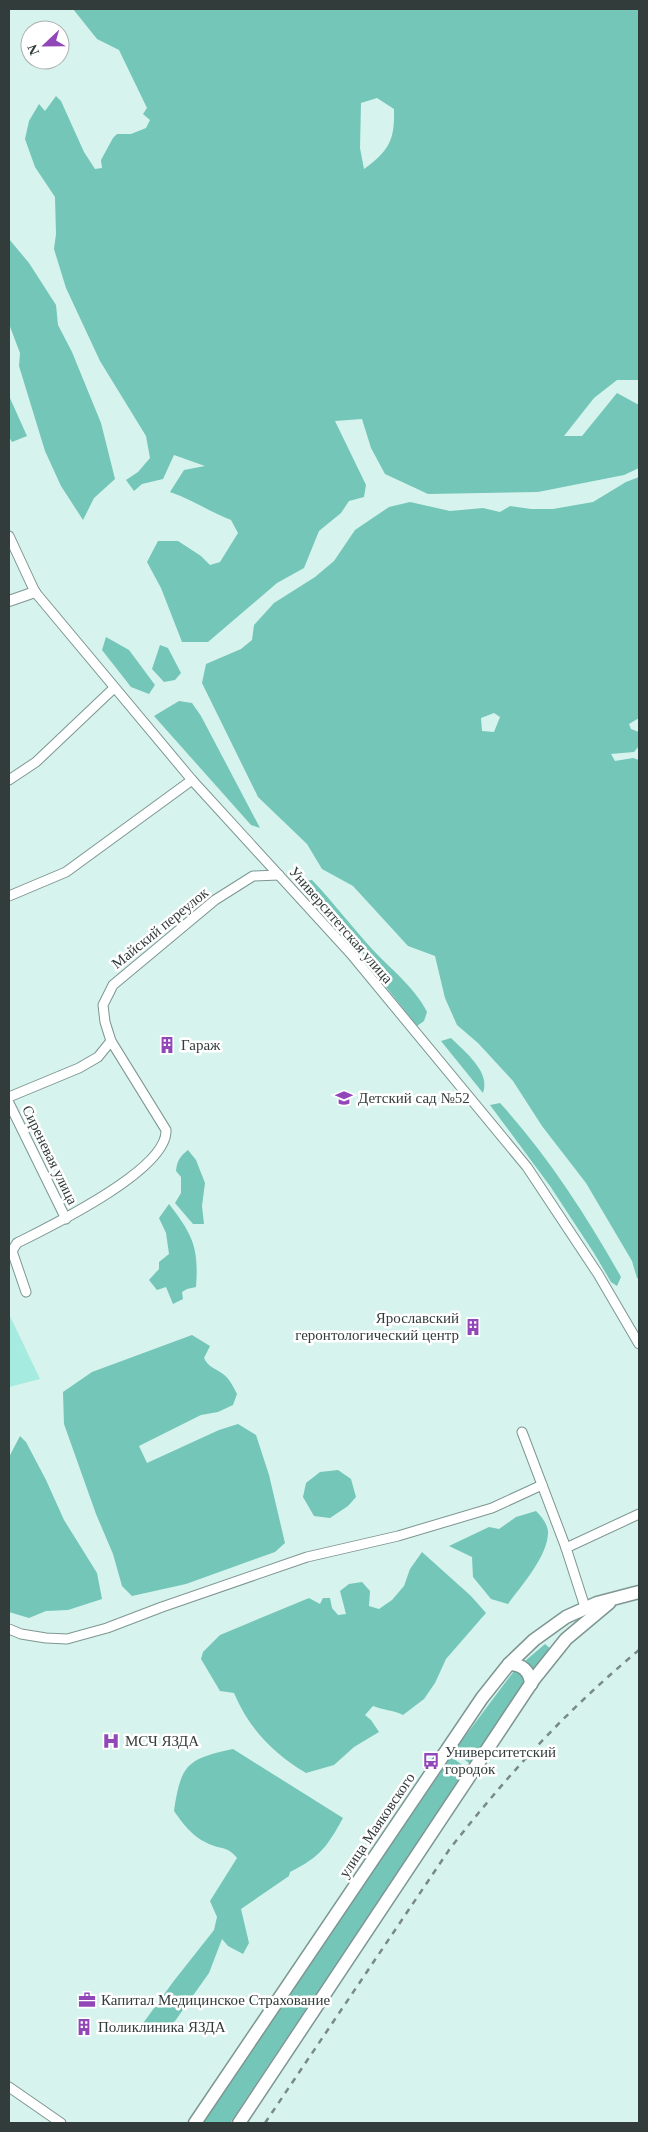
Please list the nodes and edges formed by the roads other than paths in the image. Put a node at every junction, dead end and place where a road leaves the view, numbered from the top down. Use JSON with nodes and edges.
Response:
{"nodes":[{"id":1,"x":9,"y":536,"type":"edge"},
{"id":2,"x":35,"y":592,"type":"junction"},
{"id":3,"x":9,"y":602,"type":"edge"},
{"id":4,"x":114,"y":688,"type":"junction"},
{"id":5,"x":9,"y":780,"type":"edge"},
{"id":6,"x":192,"y":780,"type":"junction"},
{"id":7,"x":279,"y":875,"type":"junction"},
{"id":8,"x":9,"y":896,"type":"edge"},
{"id":9,"x":111,"y":1041,"type":"junction"},
{"id":10,"x":9,"y":1097,"type":"edge"},
{"id":11,"x":9,"y":1103,"type":"edge"},
{"id":12,"x":66,"y":1218,"type":"junction"},
{"id":13,"x":26,"y":1292,"type":"dead end"},
{"id":14,"x":639,"y":1344,"type":"edge"},
{"id":15,"x":522,"y":1432,"type":"dead end"},
{"id":16,"x":542,"y":1485,"type":"junction"},
{"id":17,"x":639,"y":1514,"type":"edge"},
{"id":18,"x":566,"y":1548,"type":"junction"},
{"id":19,"x":639,"y":1592,"type":"edge"},
{"id":20,"x":613,"y":1600,"type":"junction"},
{"id":21,"x":585,"y":1607,"type":"junction"},
{"id":22,"x":9,"y":1629,"type":"edge"},
{"id":23,"x":509,"y":1664,"type":"junction"},
{"id":24,"x":531,"y":1684,"type":"junction"},
{"id":25,"x":9,"y":2087,"type":"edge"},
{"id":26,"x":61,"y":2123,"type":"edge"},
{"id":27,"x":195,"y":2123,"type":"edge"},
{"id":28,"x":239,"y":2123,"type":"edge"}],
"edges":[{"from":1,"to":2,"type":"street","name":"Университетская улица"},
{"from":2,"to":3,"type":"street"},
{"from":2,"to":4,"type":"street","name":"Университетская улица"},
{"from":4,"to":5,"type":"street"},
{"from":4,"to":6,"type":"street","name":"Университетская улица"},
{"from":6,"to":7,"type":"street","name":"Университетская улица"},
{"from":6,"to":8,"type":"street"},
{"from":7,"to":9,"type":"street","name":"Майский переулок"},
{"from":7,"to":14,"type":"street","name":"Университетская улица"},
{"from":9,"to":10,"type":"street"},
{"from":9,"to":12,"type":"street","name":"Майский переулок"},
{"from":11,"to":12,"type":"street","name":"Сиреневая улица"},
{"from":12,"to":13,"type":"street"},
{"from":15,"to":16,"type":"street"},
{"from":16,"to":18,"type":"street"},
{"from":16,"to":22,"type":"street"},
{"from":17,"to":18,"type":"street"},
{"from":18,"to":21,"type":"street"},
{"from":19,"to":20,"type":"main road","name":"улица Маяковского"},
{"from":20,"to":21,"type":"main road","name":"улица Маяковского"},
{"from":20,"to":24,"type":"main road"},
{"from":21,"to":23,"type":"main road","name":"улица Маяковского"},
{"from":23,"to":24,"type":"main road"},
{"from":23,"to":27,"type":"main road","name":"улица Маяковского"},
{"from":24,"to":28,"type":"main road"},
{"from":25,"to":26,"type":"street"}]}
